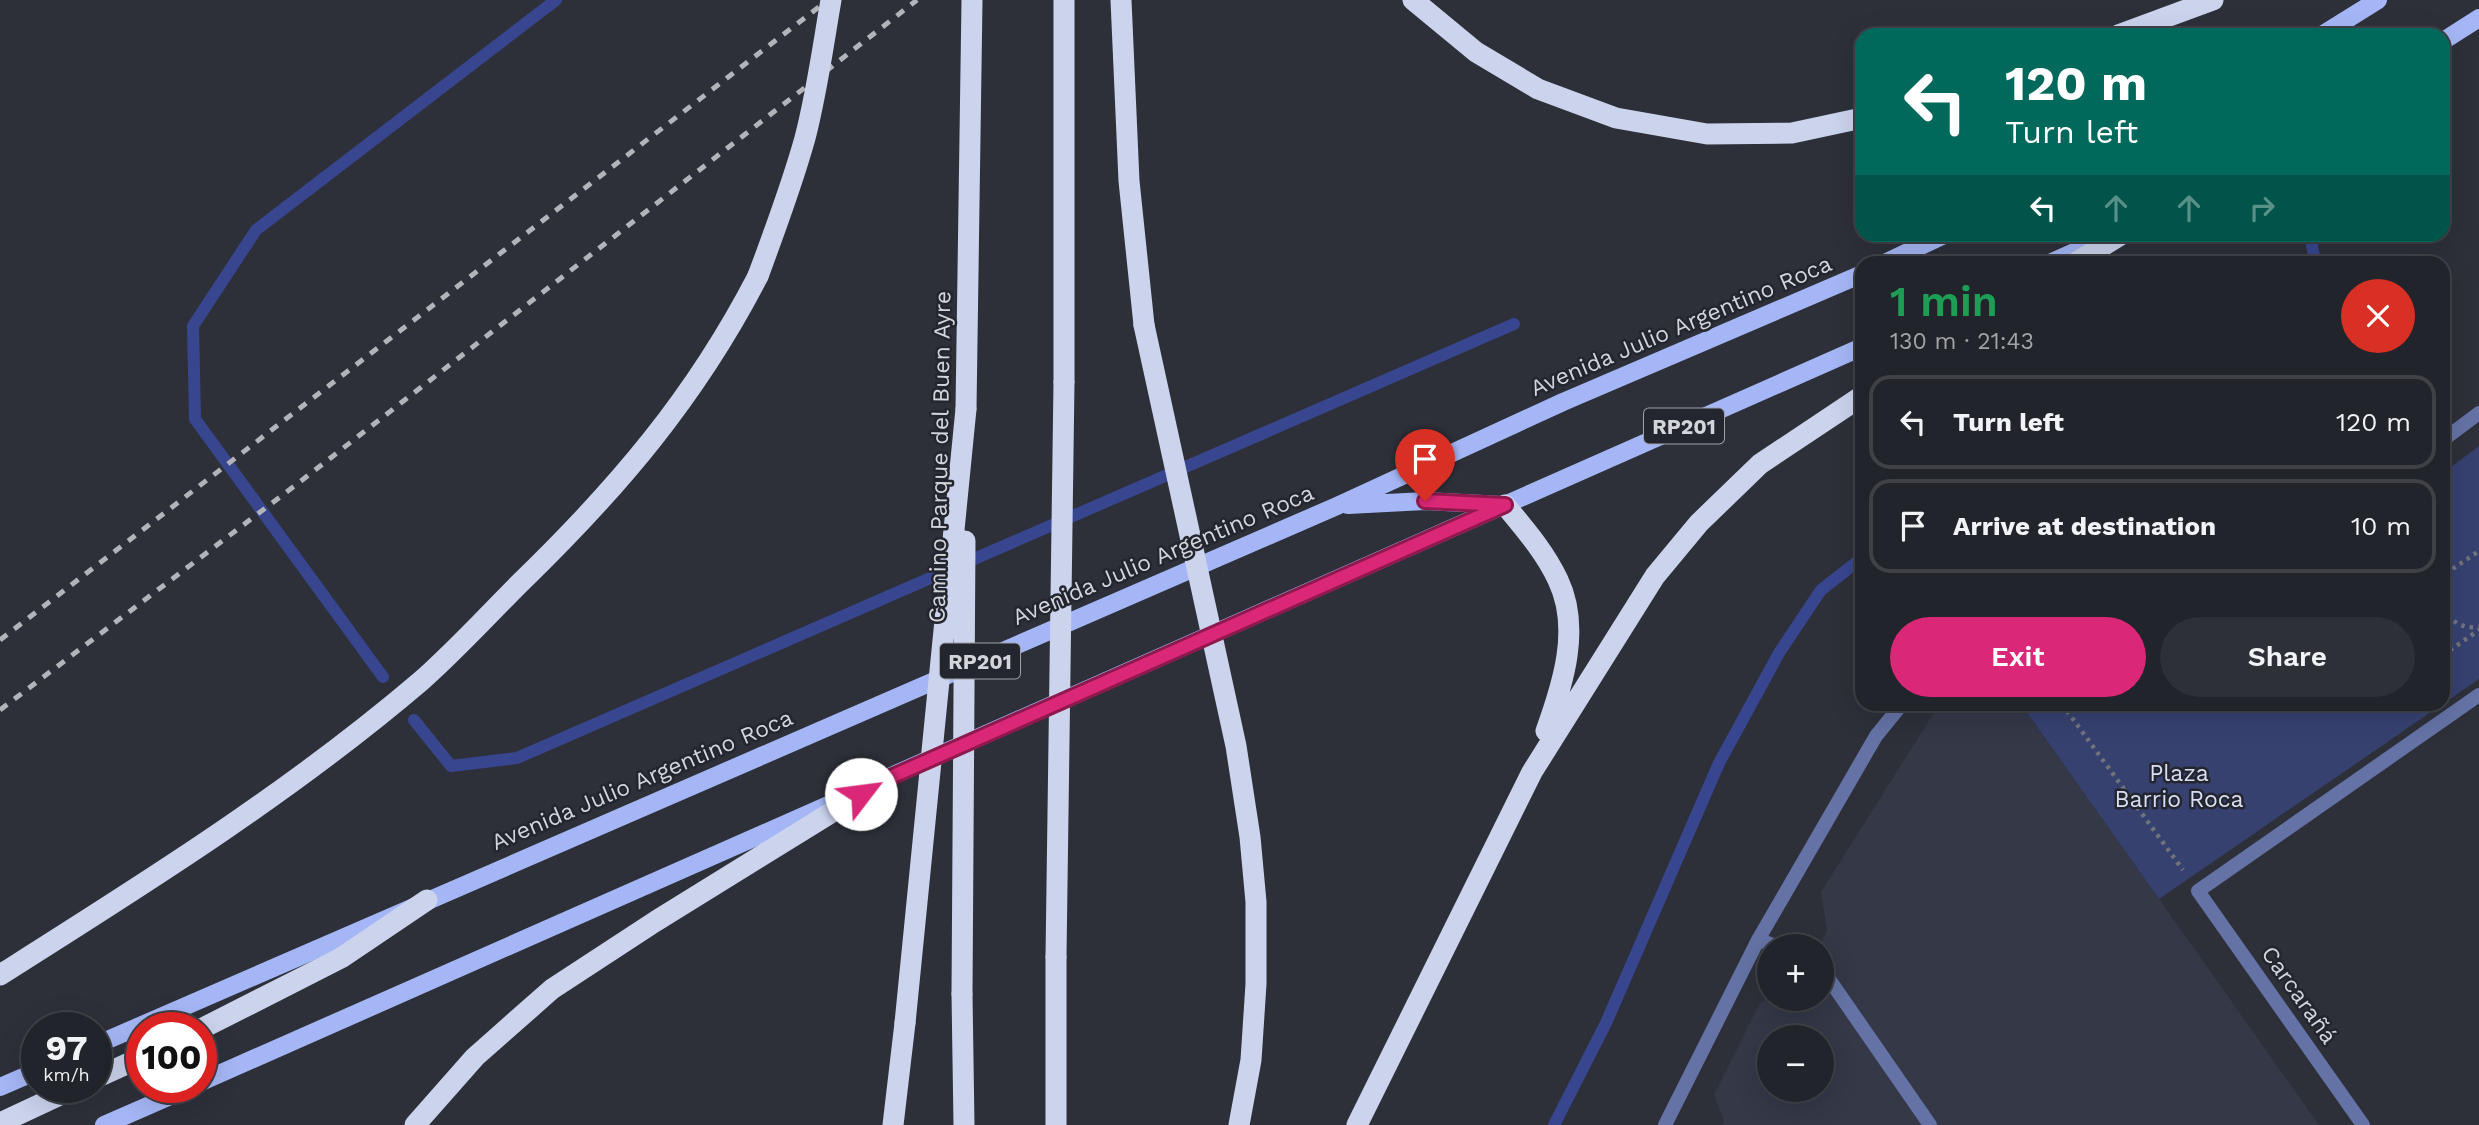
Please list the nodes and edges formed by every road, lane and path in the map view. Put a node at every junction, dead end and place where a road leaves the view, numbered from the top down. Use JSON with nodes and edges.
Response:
{"nodes":[{"id":1,"x":831,"y":0,"type":"edge"},
{"id":2,"x":972,"y":0,"type":"edge"},
{"id":3,"x":1064,"y":0,"type":"edge"},
{"id":4,"x":1121,"y":0,"type":"edge"},
{"id":5,"x":1413,"y":0,"type":"edge"},
{"id":6,"x":2213,"y":0,"type":"edge"},
{"id":7,"x":2378,"y":0,"type":"edge"},
{"id":8,"x":2479,"y":18,"type":"edge"},
{"id":9,"x":2137,"y":28,"type":"edge"},
{"id":10,"x":2333,"y":28,"type":"edge"},
{"id":11,"x":2450,"y":37,"type":"edge"},
{"id":12,"x":1855,"y":120,"type":"edge"},
{"id":13,"x":1929,"y":242,"type":"edge"},
{"id":14,"x":2097,"y":242,"type":"edge"},
{"id":15,"x":2109,"y":242,"type":"edge"},
{"id":16,"x":1900,"y":256,"type":"edge"},
{"id":17,"x":2066,"y":256,"type":"edge"},
{"id":18,"x":2087,"y":256,"type":"edge"},
{"id":19,"x":1855,"y":277,"type":"edge"},
{"id":20,"x":1855,"y":350,"type":"edge"},
{"id":21,"x":965,"y":401,"type":"junction"},
{"id":22,"x":1855,"y":401,"type":"edge"},
{"id":23,"x":2479,"y":413,"type":"edge"},
{"id":24,"x":2450,"y":435,"type":"edge"},
{"id":25,"x":1505,"y":505,"type":"junction"},
{"id":26,"x":1337,"y":506,"type":"junction"},
{"id":27,"x":2479,"y":551,"type":"edge"},
{"id":28,"x":2450,"y":573,"type":"edge"},
{"id":29,"x":2450,"y":616,"type":"edge"},
{"id":30,"x":2479,"y":629,"type":"edge"},
{"id":31,"x":2450,"y":650,"type":"edge"},
{"id":32,"x":2479,"y":695,"type":"edge"},
{"id":33,"x":1896,"y":711,"type":"edge"},
{"id":34,"x":2067,"y":711,"type":"edge"},
{"id":35,"x":1532,"y":772,"type":"junction"},
{"id":36,"x":884,"y":780,"type":"junction"},
{"id":37,"x":2198,"y":891,"type":"junction"},
{"id":38,"x":428,"y":900,"type":"junction"},
{"id":39,"x":1761,"y":934,"type":"edge"},
{"id":40,"x":1757,"y":942,"type":"edge"},
{"id":41,"x":0,"y":975,"type":"edge"},
{"id":42,"x":1834,"y":986,"type":"edge"},
{"id":43,"x":217,"y":1021,"type":"edge"},
{"id":44,"x":112,"y":1038,"type":"edge"},
{"id":45,"x":217,"y":1075,"type":"edge"},
{"id":46,"x":21,"y":1078,"type":"edge"},
{"id":47,"x":0,"y":1087,"type":"edge"},
{"id":48,"x":43,"y":1103,"type":"edge"},
{"id":49,"x":154,"y":1103,"type":"edge"},
{"id":50,"x":0,"y":1123,"type":"edge"},
{"id":51,"x":104,"y":1125,"type":"edge"},
{"id":52,"x":415,"y":1125,"type":"edge"},
{"id":53,"x":893,"y":1125,"type":"edge"},
{"id":54,"x":964,"y":1125,"type":"edge"},
{"id":55,"x":1056,"y":1125,"type":"edge"},
{"id":56,"x":1239,"y":1125,"type":"edge"},
{"id":57,"x":1357,"y":1125,"type":"edge"},
{"id":58,"x":1665,"y":1125,"type":"edge"},
{"id":59,"x":1930,"y":1125,"type":"edge"},
{"id":60,"x":2363,"y":1125,"type":"edge"}],
"edges":[{"from":1,"to":41,"type":"highway","bridge":true},
{"from":2,"to":21,"type":"highway","name":"Camino Parque del Buen Ayre"},
{"from":3,"to":55,"type":"highway","bridge":true},
{"from":4,"to":56,"type":"highway","bridge":true},
{"from":5,"to":12,"type":"highway"},
{"from":6,"to":9,"type":"highway"},
{"from":7,"to":10,"type":"main road"},
{"from":8,"to":11,"type":"main road"},
{"from":13,"to":16,"type":"main road"},
{"from":14,"to":17,"type":"main road"},
{"from":15,"to":18,"type":"highway"},
{"from":19,"to":26,"type":"main road","name":"Avenida Julio Argentino Roca","number":"RP201"},
{"from":20,"to":25,"type":"main road","number":"RP201"},
{"from":21,"to":53,"type":"highway","bridge":true},
{"from":21,"to":54,"type":"highway","name":"Camino Parque del Buen Ayre","bridge":true},
{"from":22,"to":35,"type":"highway"},
{"from":23,"to":24,"type":"street"},
{"from":25,"to":26,"type":"main road"},
{"from":25,"to":35,"type":"highway"},
{"from":25,"to":36,"type":"main road","number":"RP201"},
{"from":26,"to":38,"type":"main road","name":"Avenida Julio Argentino Roca","number":"RP201"},
{"from":27,"to":28,"type":"path"},
{"from":29,"to":30,"type":"path"},
{"from":30,"to":31,"type":"path"},
{"from":32,"to":37,"type":"street"},
{"from":33,"to":39,"type":"street"},
{"from":34,"to":37,"type":"path"},
{"from":35,"to":57,"type":"highway"},
{"from":36,"to":45,"type":"main road","number":"RP201"},
{"from":36,"to":52,"type":"highway"},
{"from":37,"to":60,"type":"street","name":"Carcarañá"},
{"from":38,"to":43,"type":"highway"},
{"from":38,"to":44,"type":"main road","name":"Avenida Julio Argentino Roca","number":"RP201"},
{"from":40,"to":58,"type":"street"},
{"from":42,"to":59,"type":"street"},
{"from":46,"to":47,"type":"main road"},
{"from":48,"to":50,"type":"highway"},
{"from":49,"to":51,"type":"main road"}]}
